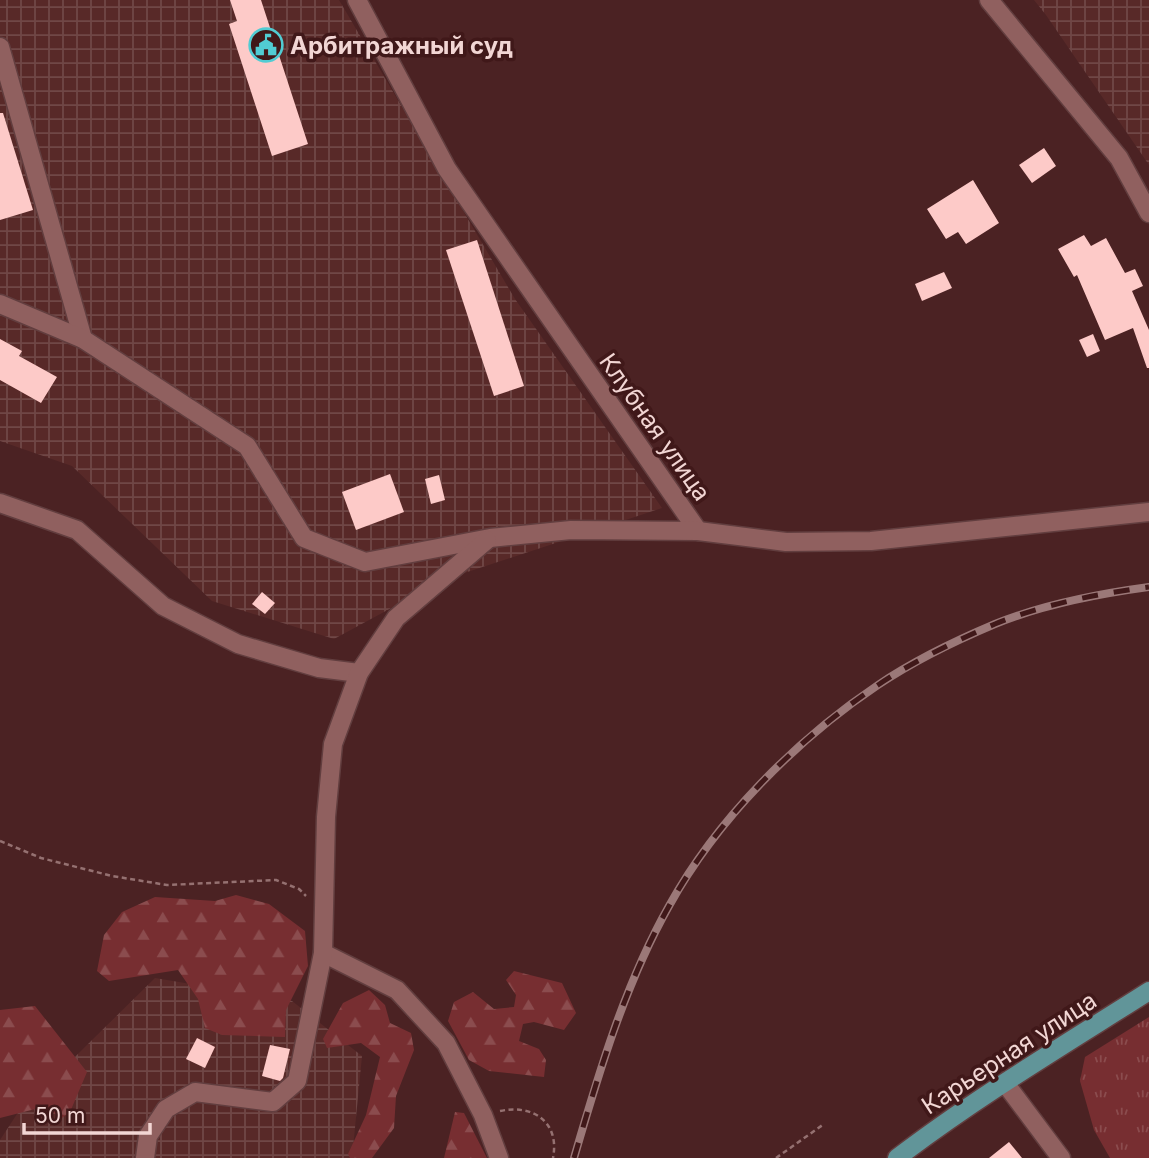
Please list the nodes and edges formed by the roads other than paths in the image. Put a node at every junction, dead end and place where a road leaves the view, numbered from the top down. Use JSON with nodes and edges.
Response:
{"nodes":[{"id":1,"x":357,"y":0,"type":"edge"},
{"id":2,"x":989,"y":0,"type":"edge"},
{"id":3,"x":0,"y":47,"type":"edge"},
{"id":4,"x":1149,"y":213,"type":"edge"},
{"id":5,"x":0,"y":304,"type":"edge"},
{"id":6,"x":83,"y":339,"type":"junction"},
{"id":7,"x":0,"y":503,"type":"edge"},
{"id":8,"x":1149,"y":512,"type":"edge"},
{"id":9,"x":698,"y":531,"type":"junction"},
{"id":10,"x":490,"y":538,"type":"junction"},
{"id":11,"x":359,"y":673,"type":"junction"},
{"id":12,"x":323,"y":953,"type":"junction"},
{"id":13,"x":1149,"y":991,"type":"edge"},
{"id":14,"x":1005,"y":1083,"type":"junction"},
{"id":15,"x":145,"y":1158,"type":"edge"},
{"id":16,"x":499,"y":1158,"type":"edge"},
{"id":17,"x":897,"y":1158,"type":"edge"},
{"id":18,"x":1061,"y":1158,"type":"edge"}],
"edges":[{"from":1,"to":9,"type":"street","name":"Клубная улица"},
{"from":2,"to":4,"type":"street"},
{"from":3,"to":6,"type":"street"},
{"from":5,"to":6,"type":"street"},
{"from":6,"to":10,"type":"street"},
{"from":7,"to":11,"type":"street"},
{"from":8,"to":9,"type":"street","name":"Клубная улица"},
{"from":9,"to":10,"type":"street"},
{"from":10,"to":11,"type":"street"},
{"from":11,"to":12,"type":"street"},
{"from":12,"to":15,"type":"street"},
{"from":12,"to":16,"type":"street"},
{"from":13,"to":14,"type":"main road","name":"Карьерная улица"},
{"from":14,"to":17,"type":"main road","name":"Карьерная улица"},
{"from":14,"to":18,"type":"street"}]}
